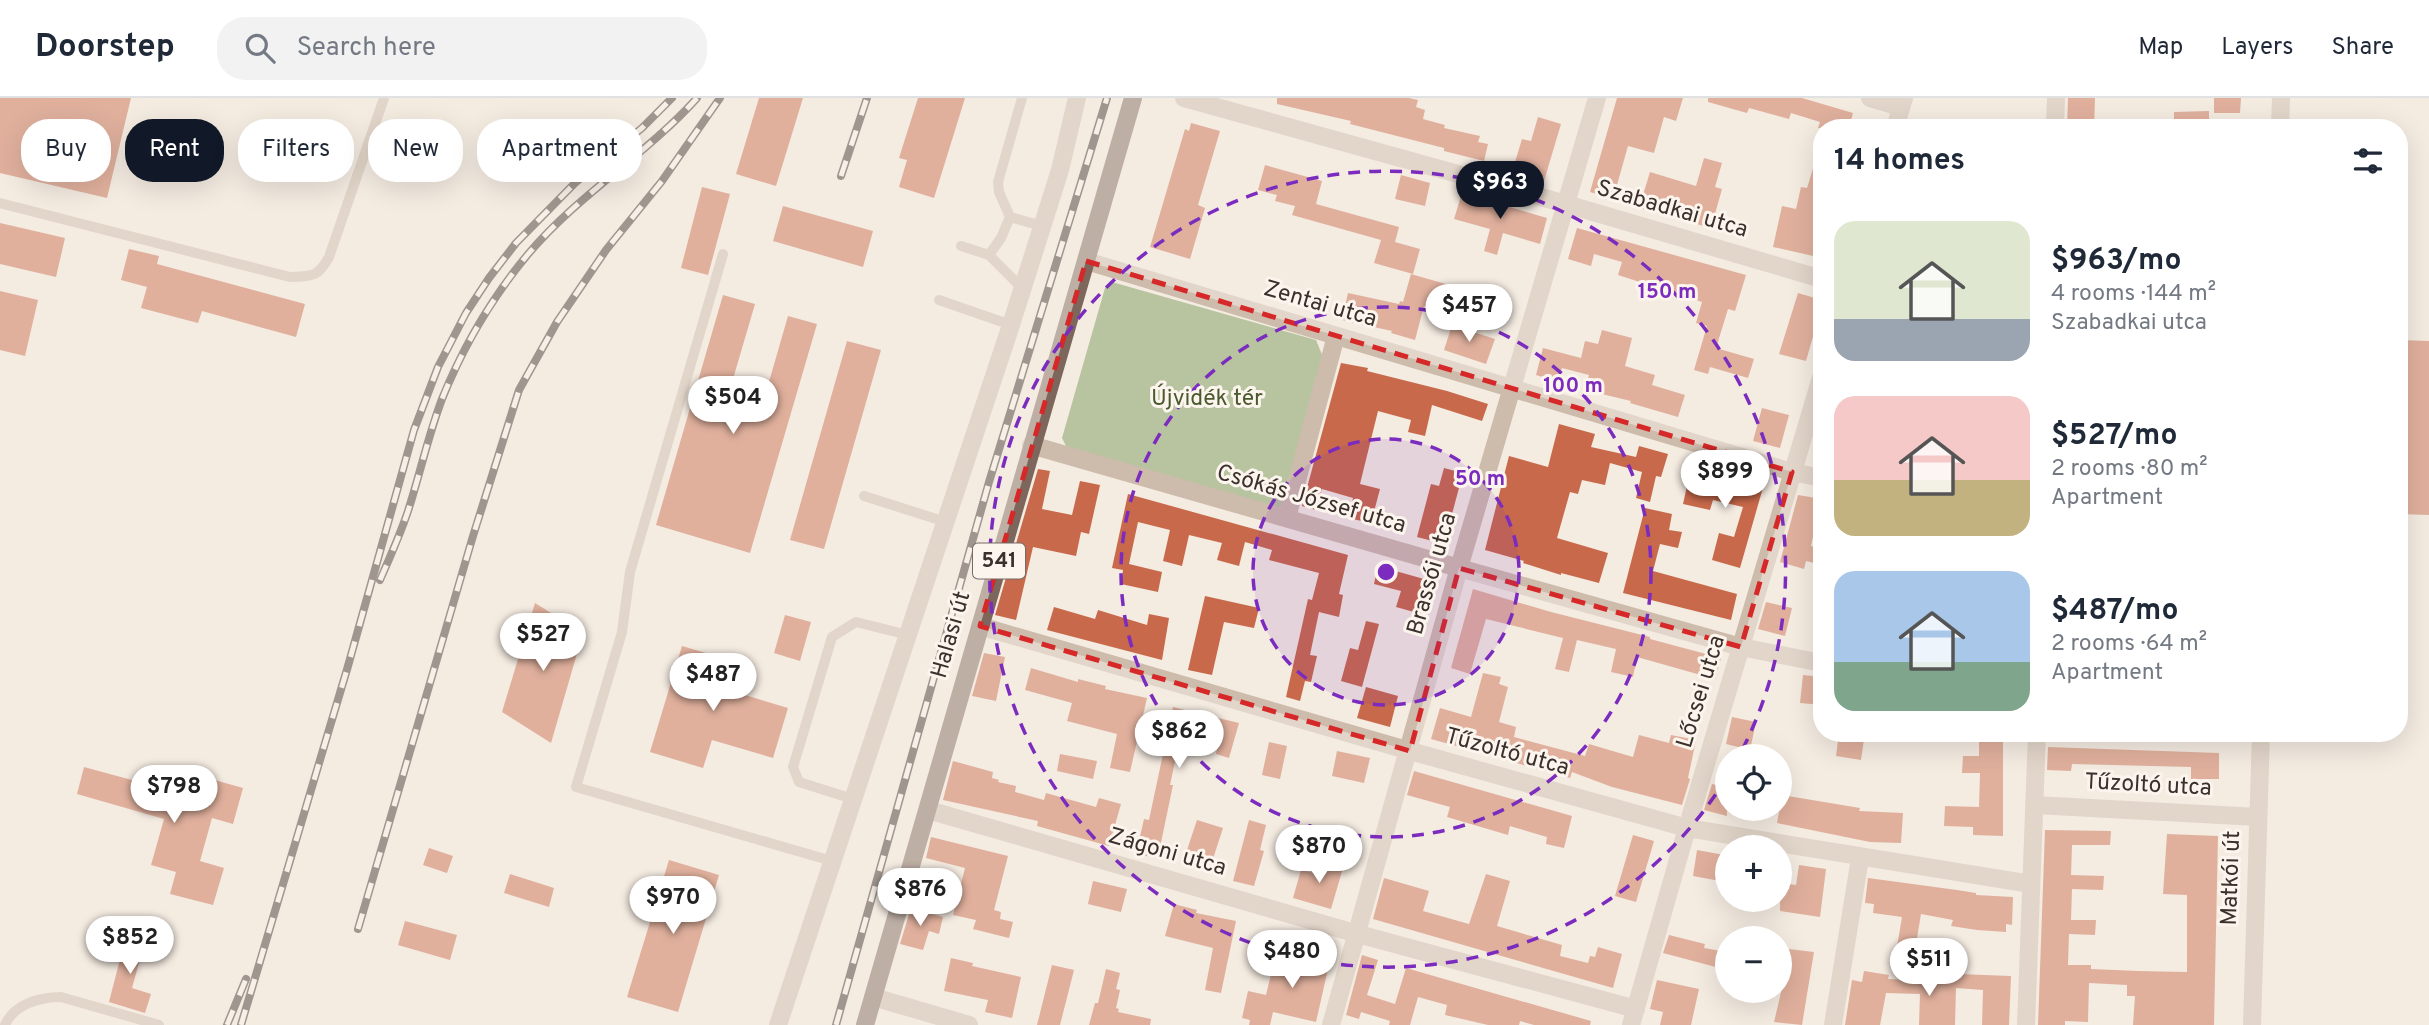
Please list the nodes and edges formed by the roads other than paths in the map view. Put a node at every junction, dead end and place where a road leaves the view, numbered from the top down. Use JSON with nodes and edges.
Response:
{"nodes":[{"id":1,"x":384,"y":98,"type":"edge"},
{"id":2,"x":1022,"y":98,"type":"edge"},
{"id":3,"x":1077,"y":98,"type":"edge"},
{"id":4,"x":1133,"y":98,"type":"edge"},
{"id":5,"x":1184,"y":98,"type":"edge"},
{"id":6,"x":1597,"y":98,"type":"edge"},
{"id":7,"x":1870,"y":98,"type":"edge"},
{"id":8,"x":2056,"y":98,"type":"edge"},
{"id":9,"x":2281,"y":98,"type":"edge"},
{"id":10,"x":1902,"y":103,"type":"edge"},
{"id":11,"x":2055,"y":119,"type":"edge"},
{"id":12,"x":2280,"y":119,"type":"edge"},
{"id":13,"x":0,"y":203,"type":"edge"},
{"id":14,"x":1566,"y":204,"type":"junction"},
{"id":15,"x":1010,"y":217,"type":"junction"},
{"id":16,"x":1042,"y":226,"type":"junction"},
{"id":17,"x":961,"y":246,"type":"dead end"},
{"id":18,"x":723,"y":254,"type":"dead end"},
{"id":19,"x":989,"y":255,"type":"junction"},
{"id":20,"x":1086,"y":261,"type":"junction"},
{"id":21,"x":1813,"y":276,"type":"edge"},
{"id":22,"x":1023,"y":289,"type":"junction"},
{"id":23,"x":939,"y":300,"type":"dead end"},
{"id":24,"x":1011,"y":325,"type":"junction"},
{"id":25,"x":1336,"y":335,"type":"junction"},
{"id":26,"x":1512,"y":388,"type":"junction"},
{"id":27,"x":1813,"y":403,"type":"edge"},
{"id":28,"x":1031,"y":445,"type":"junction"},
{"id":29,"x":1792,"y":472,"type":"junction"},
{"id":30,"x":1813,"y":476,"type":"edge"},
{"id":31,"x":864,"y":496,"type":"dead end"},
{"id":32,"x":1287,"y":518,"type":"junction"},
{"id":33,"x":946,"y":522,"type":"junction"},
{"id":34,"x":1459,"y":568,"type":"junction"},
{"id":35,"x":980,"y":626,"type":"junction"},
{"id":36,"x":908,"y":635,"type":"junction"},
{"id":37,"x":1741,"y":647,"type":"junction"},
{"id":38,"x":1813,"y":661,"type":"edge"},
{"id":39,"x":2037,"y":742,"type":"edge"},
{"id":40,"x":2261,"y":742,"type":"edge"},
{"id":41,"x":1410,"y":751,"type":"junction"},
{"id":42,"x":853,"y":799,"type":"junction"},
{"id":43,"x":2035,"y":805,"type":"junction"},
{"id":44,"x":928,"y":810,"type":"junction"},
{"id":45,"x":2258,"y":817,"type":"junction"},
{"id":46,"x":1687,"y":828,"type":"junction"},
{"id":47,"x":1860,"y":858,"type":"junction"},
{"id":48,"x":832,"y":861,"type":"junction"},
{"id":49,"x":2031,"y":884,"type":"junction"},
{"id":50,"x":1358,"y":934,"type":"junction"},
{"id":51,"x":873,"y":997,"type":"junction"},
{"id":52,"x":1633,"y":1017,"type":"edge"},
{"id":53,"x":5,"y":1025,"type":"edge"},
{"id":54,"x":159,"y":1025,"type":"edge"},
{"id":55,"x":778,"y":1025,"type":"edge"},
{"id":56,"x":865,"y":1025,"type":"edge"},
{"id":57,"x":968,"y":1025,"type":"edge"},
{"id":58,"x":1332,"y":1025,"type":"edge"},
{"id":59,"x":1833,"y":1025,"type":"edge"},
{"id":60,"x":2026,"y":1025,"type":"edge"},
{"id":61,"x":2252,"y":1025,"type":"edge"}],
"edges":[{"from":1,"to":13,"type":"lane"},
{"from":2,"to":15,"type":"lane"},
{"from":3,"to":16,"type":"street"},
{"from":4,"to":20,"type":"main road","name":"Halasi út","number":"541"},
{"from":5,"to":14,"type":"street","name":"Szabadkai utca"},
{"from":6,"to":14,"type":"street","name":"Brassói utca"},
{"from":7,"to":10,"type":"street"},
{"from":8,"to":11,"type":"street"},
{"from":9,"to":12,"type":"street"},
{"from":14,"to":21,"type":"street","name":"Szabadkai utca"},
{"from":14,"to":26,"type":"street","name":"Brassói utca"},
{"from":15,"to":16,"type":"lane"},
{"from":15,"to":19,"type":"lane"},
{"from":16,"to":22,"type":"street"},
{"from":17,"to":19,"type":"lane"},
{"from":18,"to":48,"type":"lane"},
{"from":19,"to":22,"type":"lane"},
{"from":20,"to":25,"type":"street","name":"Zentai utca"},
{"from":20,"to":28,"type":"main road","name":"Halasi út","number":"541"},
{"from":22,"to":24,"type":"street"},
{"from":23,"to":24,"type":"lane"},
{"from":24,"to":33,"type":"street"},
{"from":25,"to":26,"type":"street","name":"Zentai utca"},
{"from":25,"to":32,"type":"street"},
{"from":26,"to":29,"type":"street","name":"Zentai utca"},
{"from":26,"to":34,"type":"street","name":"Brassói utca"},
{"from":27,"to":29,"type":"street","name":"Lőcsei utca"},
{"from":28,"to":32,"type":"street","name":"Csókás József utca"},
{"from":28,"to":35,"type":"main road","name":"Halasi út","number":"541"},
{"from":29,"to":30,"type":"street","name":"Zentai utca"},
{"from":29,"to":37,"type":"street","name":"Lőcsei utca"},
{"from":31,"to":33,"type":"lane"},
{"from":32,"to":34,"type":"street","name":"Csókás József utca"},
{"from":33,"to":36,"type":"street"},
{"from":34,"to":37,"type":"street","name":"Csókás József utca"},
{"from":34,"to":41,"type":"street","name":"Brassói utca"},
{"from":35,"to":41,"type":"street","name":"Tűzoltó utca"},
{"from":35,"to":44,"type":"main road","name":"Halasi út","number":"541"},
{"from":36,"to":42,"type":"street"},
{"from":36,"to":42,"type":"lane"},
{"from":37,"to":38,"type":"street","name":"Csókás József utca"},
{"from":37,"to":46,"type":"street","name":"Lőcsei utca"},
{"from":39,"to":43,"type":"street"},
{"from":40,"to":45,"type":"street","name":"Matkói út"},
{"from":41,"to":46,"type":"street","name":"Tűzoltó utca"},
{"from":41,"to":50,"type":"street","name":"Brassói utca"},
{"from":42,"to":48,"type":"street"},
{"from":43,"to":45,"type":"street","name":"Tűzoltó utca"},
{"from":43,"to":49,"type":"street"},
{"from":44,"to":50,"type":"street","name":"Zágoni utca"},
{"from":44,"to":51,"type":"main road","name":"Halasi út","number":"541"},
{"from":45,"to":61,"type":"street","name":"Matkói út"},
{"from":46,"to":47,"type":"street","name":"Tűzoltó utca"},
{"from":46,"to":52,"type":"street","name":"Lőcsei utca"},
{"from":47,"to":49,"type":"street","name":"Tűzoltó utca"},
{"from":47,"to":59,"type":"street"},
{"from":48,"to":55,"type":"street"},
{"from":49,"to":60,"type":"street"},
{"from":50,"to":52,"type":"street","name":"Zágoni utca"},
{"from":50,"to":58,"type":"street","name":"Brassói utca"},
{"from":51,"to":56,"type":"main road","name":"Halasi út","number":"541"},
{"from":51,"to":57,"type":"street"},
{"from":53,"to":54,"type":"lane"}]}
